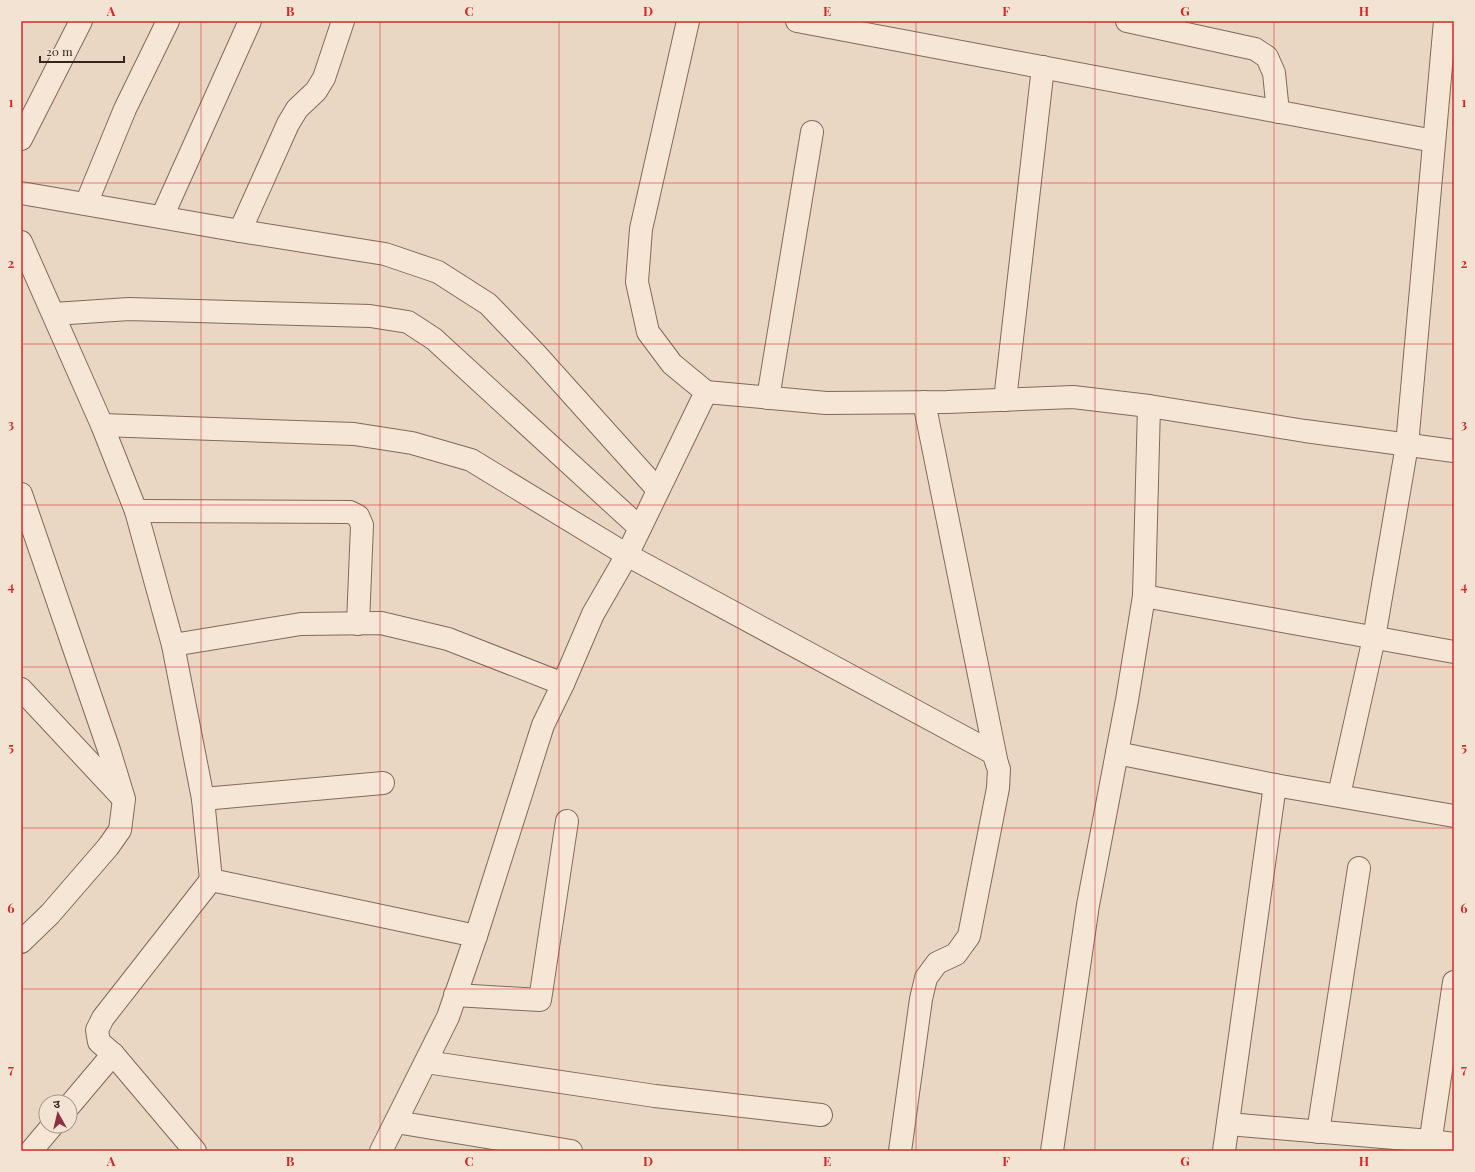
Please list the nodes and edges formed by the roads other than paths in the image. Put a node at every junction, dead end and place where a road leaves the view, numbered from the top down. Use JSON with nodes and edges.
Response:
{"nodes":[{"id":1,"x":81,"y":21,"type":"edge"},
{"id":2,"x":168,"y":21,"type":"edge"},
{"id":3,"x":250,"y":21,"type":"edge"},
{"id":4,"x":343,"y":21,"type":"edge"},
{"id":5,"x":688,"y":21,"type":"edge"},
{"id":6,"x":797,"y":21,"type":"edge"},
{"id":7,"x":1127,"y":21,"type":"edge"},
{"id":8,"x":1445,"y":21,"type":"edge"},
{"id":9,"x":1043,"y":67,"type":"junction"},
{"id":10,"x":1278,"y":112,"type":"junction"},
{"id":11,"x":812,"y":132,"type":"dead end"},
{"id":12,"x":21,"y":139,"type":"edge"},
{"id":13,"x":1434,"y":141,"type":"junction"},
{"id":14,"x":21,"y":193,"type":"edge"},
{"id":15,"x":86,"y":204,"type":"junction"},
{"id":16,"x":162,"y":217,"type":"junction"},
{"id":17,"x":240,"y":231,"type":"junction"},
{"id":18,"x":21,"y":242,"type":"edge"},
{"id":19,"x":54,"y":314,"type":"junction"},
{"id":20,"x":706,"y":392,"type":"junction"},
{"id":21,"x":768,"y":398,"type":"junction"},
{"id":22,"x":1005,"y":400,"type":"junction"},
{"id":23,"x":924,"y":402,"type":"junction"},
{"id":24,"x":1149,"y":406,"type":"junction"},
{"id":25,"x":102,"y":425,"type":"junction"},
{"id":26,"x":1407,"y":445,"type":"junction"},
{"id":27,"x":1454,"y":451,"type":"edge"},
{"id":28,"x":658,"y":490,"type":"junction"},
{"id":29,"x":21,"y":494,"type":"edge"},
{"id":30,"x":136,"y":511,"type":"junction"},
{"id":31,"x":640,"y":528,"type":"junction"},
{"id":32,"x":627,"y":555,"type":"junction"},
{"id":33,"x":1144,"y":596,"type":"junction"},
{"id":34,"x":358,"y":624,"type":"junction"},
{"id":35,"x":1374,"y":638,"type":"junction"},
{"id":36,"x":172,"y":645,"type":"junction"},
{"id":37,"x":1454,"y":652,"type":"edge"},
{"id":38,"x":563,"y":684,"type":"junction"},
{"id":39,"x":21,"y":689,"type":"edge"},
{"id":40,"x":1117,"y":753,"type":"junction"},
{"id":41,"x":999,"y":769,"type":"junction"},
{"id":42,"x":383,"y":782,"type":"dead end"},
{"id":43,"x":1275,"y":784,"type":"junction"},
{"id":44,"x":1339,"y":795,"type":"junction"},
{"id":45,"x":124,"y":799,"type":"junction"},
{"id":46,"x":202,"y":799,"type":"junction"},
{"id":47,"x":1454,"y":816,"type":"edge"},
{"id":48,"x":567,"y":821,"type":"dead end"},
{"id":49,"x":1359,"y":868,"type":"dead end"},
{"id":50,"x":211,"y":880,"type":"junction"},
{"id":51,"x":476,"y":936,"type":"junction"},
{"id":52,"x":21,"y":942,"type":"edge"},
{"id":53,"x":1454,"y":982,"type":"edge"},
{"id":54,"x":455,"y":995,"type":"junction"},
{"id":55,"x":113,"y":1054,"type":"junction"},
{"id":56,"x":426,"y":1062,"type":"junction"},
{"id":57,"x":78,"y":1096,"type":"edge"},
{"id":58,"x":821,"y":1115,"type":"dead end"},
{"id":59,"x":396,"y":1122,"type":"junction"},
{"id":60,"x":1228,"y":1124,"type":"junction"},
{"id":61,"x":1318,"y":1132,"type":"junction"},
{"id":62,"x":45,"y":1134,"type":"edge"},
{"id":63,"x":1454,"y":1144,"type":"edge"},
{"id":64,"x":1430,"y":1146,"type":"edge"},
{"id":65,"x":31,"y":1151,"type":"edge"},
{"id":66,"x":195,"y":1151,"type":"edge"},
{"id":67,"x":381,"y":1151,"type":"edge"},
{"id":68,"x":570,"y":1151,"type":"edge"},
{"id":69,"x":900,"y":1151,"type":"edge"},
{"id":70,"x":1052,"y":1151,"type":"edge"},
{"id":71,"x":1224,"y":1151,"type":"edge"}],
"edges":[{"from":1,"to":12,"type":"street"},
{"from":2,"to":15,"type":"street"},
{"from":3,"to":16,"type":"street"},
{"from":4,"to":17,"type":"street"},
{"from":5,"to":20,"type":"street"},
{"from":6,"to":9,"type":"street"},
{"from":7,"to":10,"type":"street"},
{"from":8,"to":13,"type":"street"},
{"from":9,"to":10,"type":"street"},
{"from":9,"to":22,"type":"street"},
{"from":10,"to":13,"type":"street"},
{"from":11,"to":21,"type":"street"},
{"from":13,"to":26,"type":"street"},
{"from":14,"to":15,"type":"street"},
{"from":15,"to":16,"type":"street"},
{"from":16,"to":17,"type":"street"},
{"from":17,"to":28,"type":"street"},
{"from":18,"to":19,"type":"street"},
{"from":19,"to":25,"type":"street"},
{"from":19,"to":31,"type":"street"},
{"from":20,"to":21,"type":"street"},
{"from":20,"to":28,"type":"street"},
{"from":21,"to":23,"type":"street"},
{"from":22,"to":23,"type":"street"},
{"from":22,"to":24,"type":"street"},
{"from":23,"to":41,"type":"street"},
{"from":24,"to":26,"type":"street"},
{"from":24,"to":33,"type":"street"},
{"from":25,"to":30,"type":"street"},
{"from":25,"to":32,"type":"street"},
{"from":26,"to":27,"type":"street"},
{"from":26,"to":35,"type":"street"},
{"from":28,"to":31,"type":"street"},
{"from":29,"to":45,"type":"street"},
{"from":30,"to":34,"type":"street"},
{"from":30,"to":36,"type":"street"},
{"from":31,"to":32,"type":"street"},
{"from":32,"to":38,"type":"street"},
{"from":32,"to":41,"type":"street"},
{"from":33,"to":35,"type":"street"},
{"from":33,"to":40,"type":"street"},
{"from":34,"to":36,"type":"street"},
{"from":34,"to":38,"type":"street"},
{"from":35,"to":37,"type":"street"},
{"from":35,"to":44,"type":"street"},
{"from":36,"to":46,"type":"street"},
{"from":38,"to":51,"type":"street"},
{"from":39,"to":45,"type":"street"},
{"from":40,"to":43,"type":"street"},
{"from":40,"to":70,"type":"street"},
{"from":41,"to":69,"type":"street"},
{"from":42,"to":46,"type":"street"},
{"from":43,"to":44,"type":"street"},
{"from":43,"to":60,"type":"street"},
{"from":44,"to":47,"type":"street"},
{"from":45,"to":52,"type":"street"},
{"from":46,"to":50,"type":"street"},
{"from":48,"to":54,"type":"street"},
{"from":49,"to":61,"type":"street"},
{"from":50,"to":51,"type":"street"},
{"from":50,"to":55,"type":"street"},
{"from":51,"to":54,"type":"street"},
{"from":53,"to":64,"type":"street"},
{"from":54,"to":56,"type":"street"},
{"from":55,"to":57,"type":"street"},
{"from":55,"to":66,"type":"street"},
{"from":56,"to":58,"type":"street"},
{"from":56,"to":59,"type":"street"},
{"from":59,"to":67,"type":"street"},
{"from":59,"to":68,"type":"street"},
{"from":60,"to":61,"type":"street"},
{"from":60,"to":71,"type":"street"},
{"from":61,"to":64,"type":"street"},
{"from":62,"to":65,"type":"street"},
{"from":63,"to":64,"type":"street"}]}
